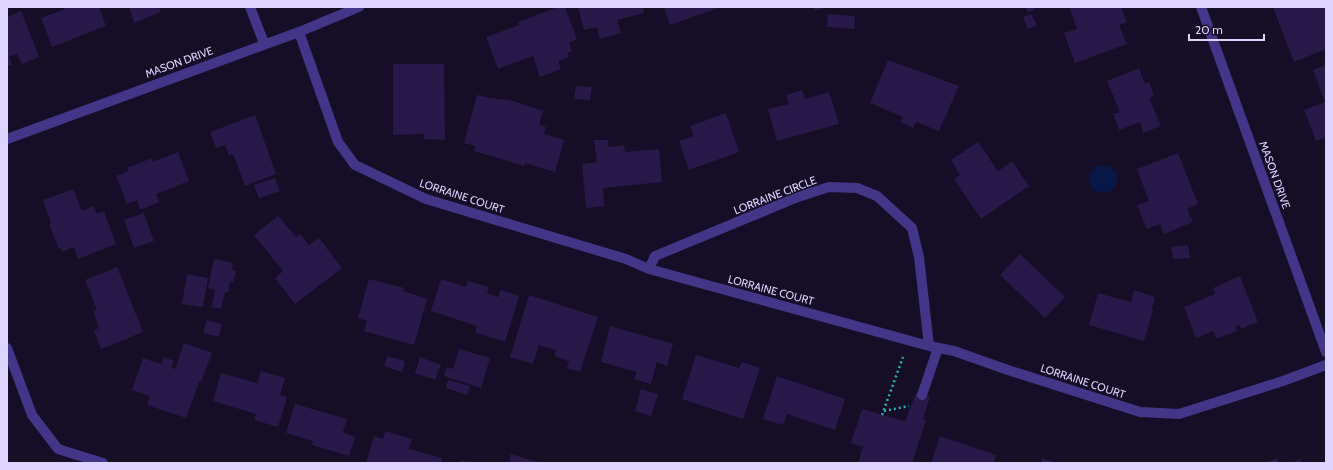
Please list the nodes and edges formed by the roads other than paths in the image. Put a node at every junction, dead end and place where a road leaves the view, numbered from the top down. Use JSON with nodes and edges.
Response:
{"nodes":[{"id":1,"x":250,"y":7,"type":"edge"},
{"id":2,"x":359,"y":7,"type":"edge"},
{"id":3,"x":1201,"y":7,"type":"edge"},
{"id":4,"x":299,"y":32,"type":"junction"},
{"id":5,"x":264,"y":44,"type":"junction"},
{"id":6,"x":7,"y":139,"type":"edge"},
{"id":7,"x":649,"y":269,"type":"junction"},
{"id":8,"x":933,"y":347,"type":"junction"},
{"id":9,"x":7,"y":348,"type":"edge"},
{"id":10,"x":1326,"y":352,"type":"edge"},
{"id":11,"x":1326,"y":365,"type":"edge"},
{"id":12,"x":922,"y":394,"type":"dead end"},
{"id":13,"x":103,"y":463,"type":"edge"}],
"edges":[{"from":1,"to":5,"type":"street"},
{"from":2,"to":4,"type":"street","name":"MASON DRIVE"},
{"from":3,"to":10,"type":"street","name":"MASON DRIVE"},
{"from":4,"to":5,"type":"street","name":"MASON DRIVE"},
{"from":4,"to":7,"type":"street","name":"LORRAINE COURT"},
{"from":5,"to":6,"type":"street","name":"MASON DRIVE"},
{"from":7,"to":8,"type":"street","name":"LORRAINE COURT"},
{"from":7,"to":8,"type":"street","name":"LORRAINE CIRCLE"},
{"from":8,"to":11,"type":"street","name":"LORRAINE COURT"},
{"from":8,"to":12,"type":"street"},
{"from":9,"to":13,"type":"street"}]}
